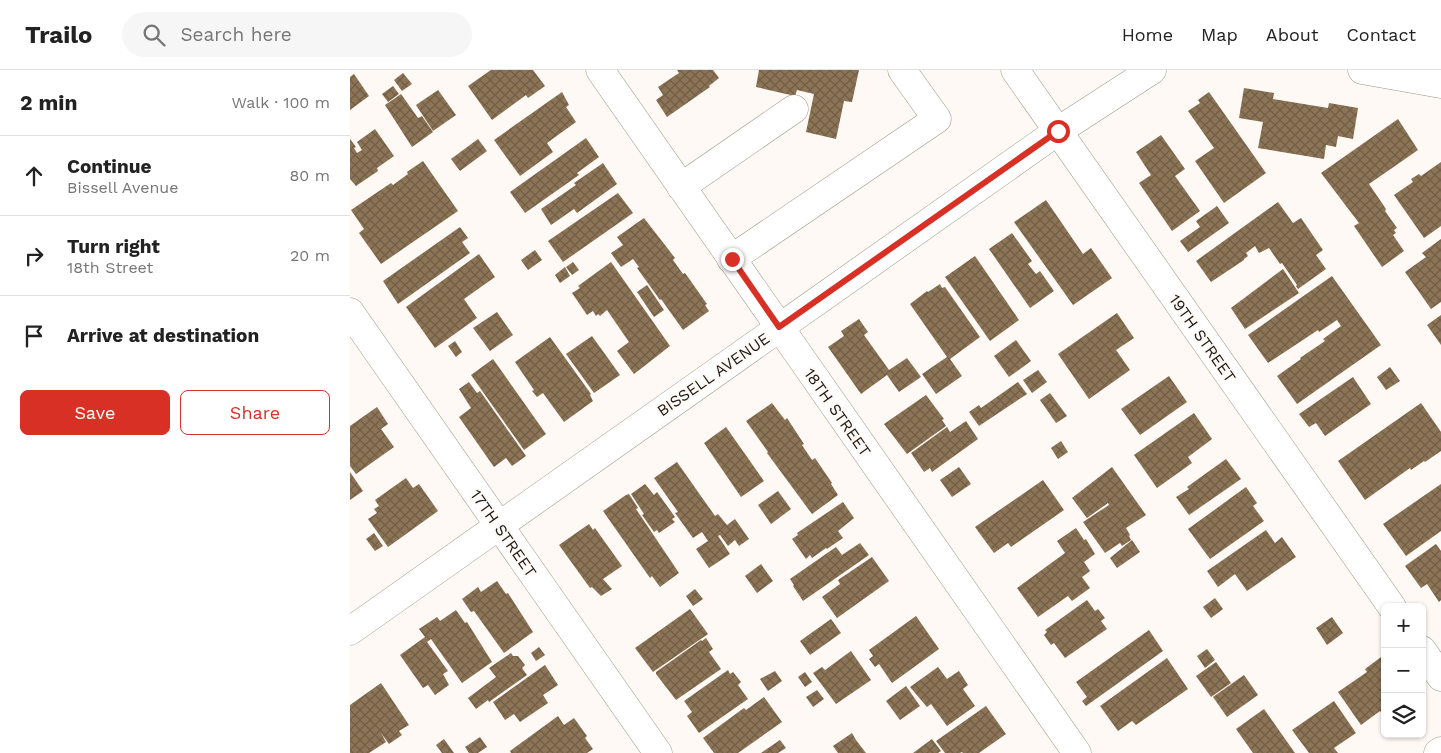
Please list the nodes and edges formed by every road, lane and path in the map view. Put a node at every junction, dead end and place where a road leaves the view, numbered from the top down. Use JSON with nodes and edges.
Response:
{"nodes":[{"id":1,"x":600,"y":70,"type":"edge"},
{"id":2,"x":902,"y":70,"type":"edge"},
{"id":3,"x":1015,"y":70,"type":"edge"},
{"id":4,"x":1152,"y":70,"type":"edge"},
{"id":5,"x":1362,"y":70,"type":"edge"},
{"id":6,"x":1441,"y":85,"type":"edge"},
{"id":7,"x":794,"y":110,"type":"dead end"},
{"id":8,"x":1058,"y":131,"type":"junction"},
{"id":9,"x":681,"y":187,"type":"junction"},
{"id":10,"x":732,"y":259,"type":"junction"},
{"id":11,"x":350,"y":312,"type":"edge"},
{"id":12,"x":779,"y":327,"type":"junction"},
{"id":13,"x":499,"y":526,"type":"junction"},
{"id":14,"x":1389,"y":603,"type":"edge"},
{"id":15,"x":350,"y":631,"type":"edge"},
{"id":16,"x":1426,"y":655,"type":"edge"},
{"id":17,"x":1441,"y":676,"type":"edge"},
{"id":18,"x":1441,"y":751,"type":"edge"},
{"id":19,"x":658,"y":753,"type":"edge"},
{"id":20,"x":1076,"y":753,"type":"edge"},
{"id":21,"x":1438,"y":753,"type":"edge"}],
"edges":[{"from":1,"to":9,"type":"street","name":"18TH STREET"},
{"from":2,"to":10,"type":"street"},
{"from":3,"to":8,"type":"street","name":"19TH STREET"},
{"from":4,"to":8,"type":"street","name":"BISSELL AVENUE"},
{"from":5,"to":6,"type":"street"},
{"from":7,"to":9,"type":"street"},
{"from":8,"to":12,"type":"street","name":"BISSELL AVENUE"},
{"from":8,"to":14,"type":"street","name":"19TH STREET"},
{"from":9,"to":10,"type":"street","name":"18TH STREET"},
{"from":10,"to":12,"type":"street","name":"18TH STREET"},
{"from":11,"to":13,"type":"street","name":"17TH STREET"},
{"from":12,"to":13,"type":"street","name":"BISSELL AVENUE"},
{"from":12,"to":20,"type":"street","name":"18TH STREET"},
{"from":13,"to":15,"type":"street","name":"BISSELL AVENUE"},
{"from":13,"to":19,"type":"street","name":"17TH STREET"},
{"from":16,"to":17,"type":"street"},
{"from":18,"to":21,"type":"street"}]}
